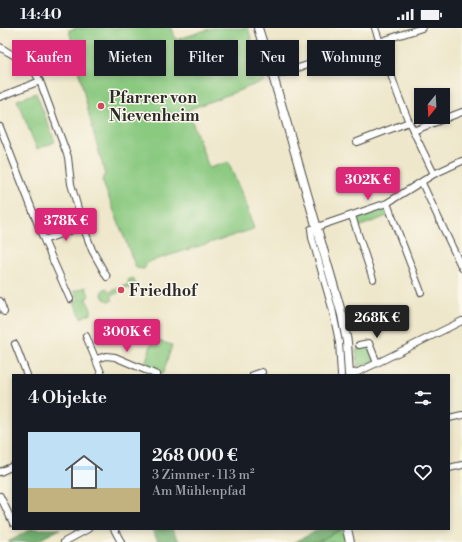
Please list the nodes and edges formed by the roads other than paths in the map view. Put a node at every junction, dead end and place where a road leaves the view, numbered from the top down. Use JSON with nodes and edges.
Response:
{"nodes":[{"id":1,"x":258,"y":28,"type":"edge"},
{"id":2,"x":375,"y":28,"type":"edge"},
{"id":3,"x":422,"y":28,"type":"edge"},
{"id":4,"x":262,"y":40,"type":"edge"},
{"id":5,"x":379,"y":40,"type":"edge"},
{"id":6,"x":386,"y":40,"type":"edge"},
{"id":7,"x":0,"y":47,"type":"edge"},
{"id":8,"x":273,"y":76,"type":"edge"},
{"id":9,"x":392,"y":76,"type":"edge"},
{"id":10,"x":40,"y":81,"type":"junction"},
{"id":11,"x":0,"y":97,"type":"edge"},
{"id":12,"x":462,"y":112,"type":"edge"},
{"id":13,"x":409,"y":122,"type":"junction"},
{"id":14,"x":0,"y":127,"type":"edge"},
{"id":15,"x":413,"y":131,"type":"junction"},
{"id":16,"x":357,"y":142,"type":"dead end"},
{"id":17,"x":462,"y":161,"type":"edge"},
{"id":18,"x":434,"y":174,"type":"junction"},
{"id":19,"x":422,"y":183,"type":"junction"},
{"id":20,"x":387,"y":203,"type":"junction"},
{"id":21,"x":352,"y":216,"type":"junction"},
{"id":22,"x":83,"y":226,"type":"junction"},
{"id":23,"x":317,"y":227,"type":"junction"},
{"id":24,"x":44,"y":240,"type":"junction"},
{"id":25,"x":462,"y":268,"type":"edge"},
{"id":26,"x":107,"y":277,"type":"dead end"},
{"id":27,"x":372,"y":280,"type":"dead end"},
{"id":28,"x":420,"y":292,"type":"dead end"},
{"id":29,"x":70,"y":298,"type":"dead end"},
{"id":30,"x":0,"y":301,"type":"edge"},
{"id":31,"x":4,"y":312,"type":"dead end"},
{"id":32,"x":462,"y":321,"type":"edge"},
{"id":33,"x":86,"y":336,"type":"dead end"},
{"id":34,"x":15,"y":344,"type":"dead end"},
{"id":35,"x":359,"y":345,"type":"dead end"},
{"id":36,"x":96,"y":359,"type":"junction"},
{"id":37,"x":377,"y":363,"type":"junction"},
{"id":38,"x":262,"y":372,"type":"dead end"},
{"id":39,"x":27,"y":374,"type":"edge"},
{"id":40,"x":102,"y":374,"type":"edge"},
{"id":41,"x":155,"y":374,"type":"edge"},
{"id":42,"x":257,"y":374,"type":"edge"},
{"id":43,"x":346,"y":374,"type":"edge"},
{"id":44,"x":350,"y":374,"type":"edge"},
{"id":45,"x":462,"y":415,"type":"edge"},
{"id":46,"x":450,"y":418,"type":"edge"},
{"id":47,"x":462,"y":465,"type":"edge"},
{"id":48,"x":12,"y":466,"type":"edge"},
{"id":49,"x":450,"y":468,"type":"edge"},
{"id":50,"x":0,"y":472,"type":"edge"},
{"id":51,"x":0,"y":496,"type":"edge"},
{"id":52,"x":12,"y":521,"type":"edge"},
{"id":53,"x":86,"y":530,"type":"edge"},
{"id":54,"x":114,"y":530,"type":"edge"},
{"id":55,"x":347,"y":530,"type":"edge"},
{"id":56,"x":64,"y":542,"type":"edge"},
{"id":57,"x":120,"y":542,"type":"edge"},
{"id":58,"x":350,"y":542,"type":"edge"}],
"edges":[{"from":1,"to":4,"type":"main road"},
{"from":2,"to":5,"type":"street"},
{"from":3,"to":6,"type":"street"},
{"from":7,"to":10,"type":"street"},
{"from":8,"to":23,"type":"main road"},
{"from":9,"to":13,"type":"street"},
{"from":10,"to":11,"type":"street"},
{"from":10,"to":22,"type":"street"},
{"from":12,"to":15,"type":"street"},
{"from":13,"to":15,"type":"street"},
{"from":13,"to":16,"type":"street"},
{"from":14,"to":24,"type":"street"},
{"from":15,"to":18,"type":"street"},
{"from":17,"to":18,"type":"street"},
{"from":18,"to":19,"type":"street"},
{"from":19,"to":20,"type":"street"},
{"from":19,"to":25,"type":"street"},
{"from":20,"to":21,"type":"street"},
{"from":20,"to":28,"type":"street"},
{"from":21,"to":23,"type":"street"},
{"from":21,"to":27,"type":"street"},
{"from":22,"to":24,"type":"street"},
{"from":22,"to":26,"type":"street"},
{"from":23,"to":43,"type":"main road"},
{"from":24,"to":29,"type":"street"},
{"from":30,"to":31,"type":"street"},
{"from":32,"to":37,"type":"street"},
{"from":33,"to":36,"type":"street"},
{"from":34,"to":39,"type":"street"},
{"from":35,"to":37,"type":"street"},
{"from":36,"to":40,"type":"street"},
{"from":36,"to":41,"type":"street"},
{"from":37,"to":44,"type":"street"},
{"from":38,"to":42,"type":"street"},
{"from":45,"to":46,"type":"street"},
{"from":47,"to":49,"type":"street"},
{"from":48,"to":50,"type":"street"},
{"from":51,"to":52,"type":"street"},
{"from":53,"to":56,"type":"street"},
{"from":54,"to":57,"type":"street"},
{"from":55,"to":58,"type":"main road"}]}
